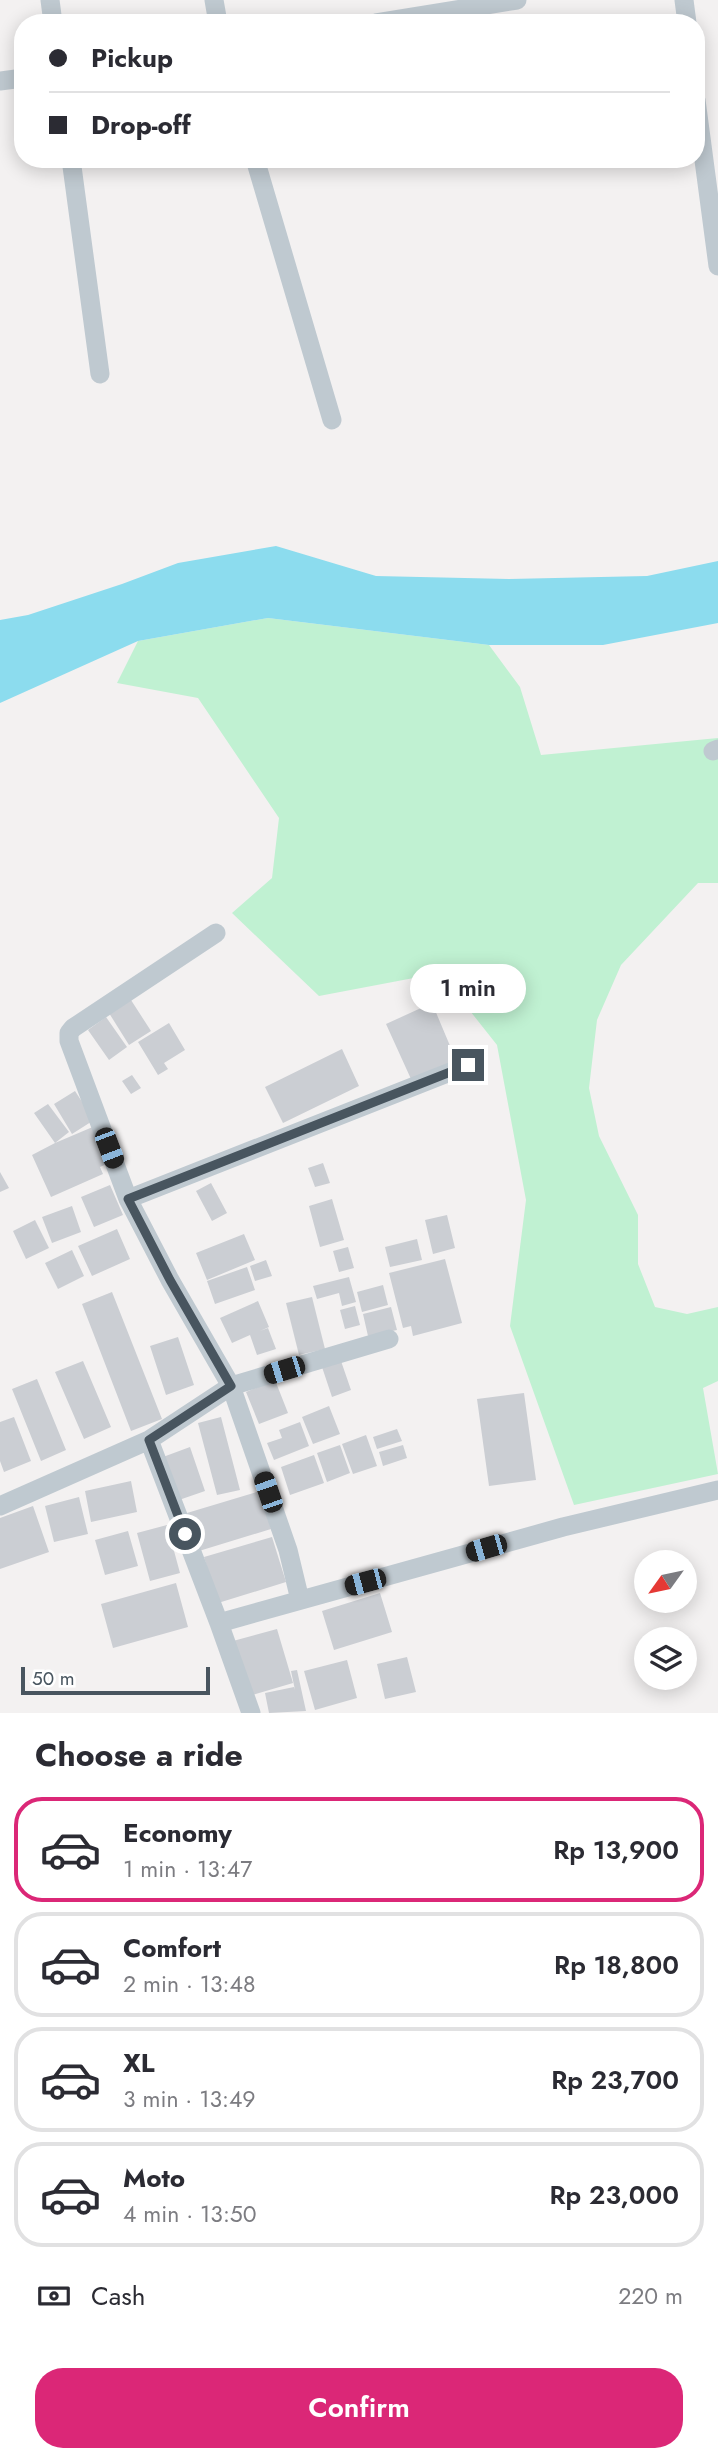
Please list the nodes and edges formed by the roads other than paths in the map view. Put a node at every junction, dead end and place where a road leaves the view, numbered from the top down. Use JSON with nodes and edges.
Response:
{"nodes":[{"id":1,"x":517,"y":0,"type":"edge"},
{"id":2,"x":431,"y":14,"type":"edge"},
{"id":3,"x":72,"y":168,"type":"edge"},
{"id":4,"x":258,"y":168,"type":"edge"},
{"id":5,"x":705,"y":168,"type":"edge"},
{"id":6,"x":718,"y":266,"type":"edge"},
{"id":7,"x":100,"y":374,"type":"dead end"},
{"id":8,"x":331,"y":419,"type":"dead end"},
{"id":9,"x":216,"y":933,"type":"dead end"},
{"id":10,"x":468,"y":1065,"type":"dead end"},
{"id":11,"x":128,"y":1199,"type":"junction"},
{"id":12,"x":388,"y":1339,"type":"dead end"},
{"id":13,"x":231,"y":1386,"type":"junction"},
{"id":14,"x":149,"y":1440,"type":"junction"},
{"id":15,"x":718,"y":1490,"type":"edge"},
{"id":16,"x":0,"y":1506,"type":"edge"},
{"id":17,"x":300,"y":1600,"type":"junction"},
{"id":18,"x":219,"y":1623,"type":"junction"},
{"id":19,"x":251,"y":1713,"type":"edge"}],
"edges":[{"from":1,"to":2,"type":"street"},
{"from":3,"to":7,"type":"street"},
{"from":4,"to":8,"type":"street"},
{"from":5,"to":6,"type":"street"},
{"from":9,"to":11,"type":"street"},
{"from":10,"to":11,"type":"street"},
{"from":11,"to":13,"type":"street"},
{"from":12,"to":13,"type":"street"},
{"from":13,"to":14,"type":"street"},
{"from":13,"to":17,"type":"street"},
{"from":14,"to":16,"type":"street"},
{"from":14,"to":18,"type":"street"},
{"from":15,"to":17,"type":"street"},
{"from":17,"to":18,"type":"street"},
{"from":18,"to":19,"type":"street"}]}
